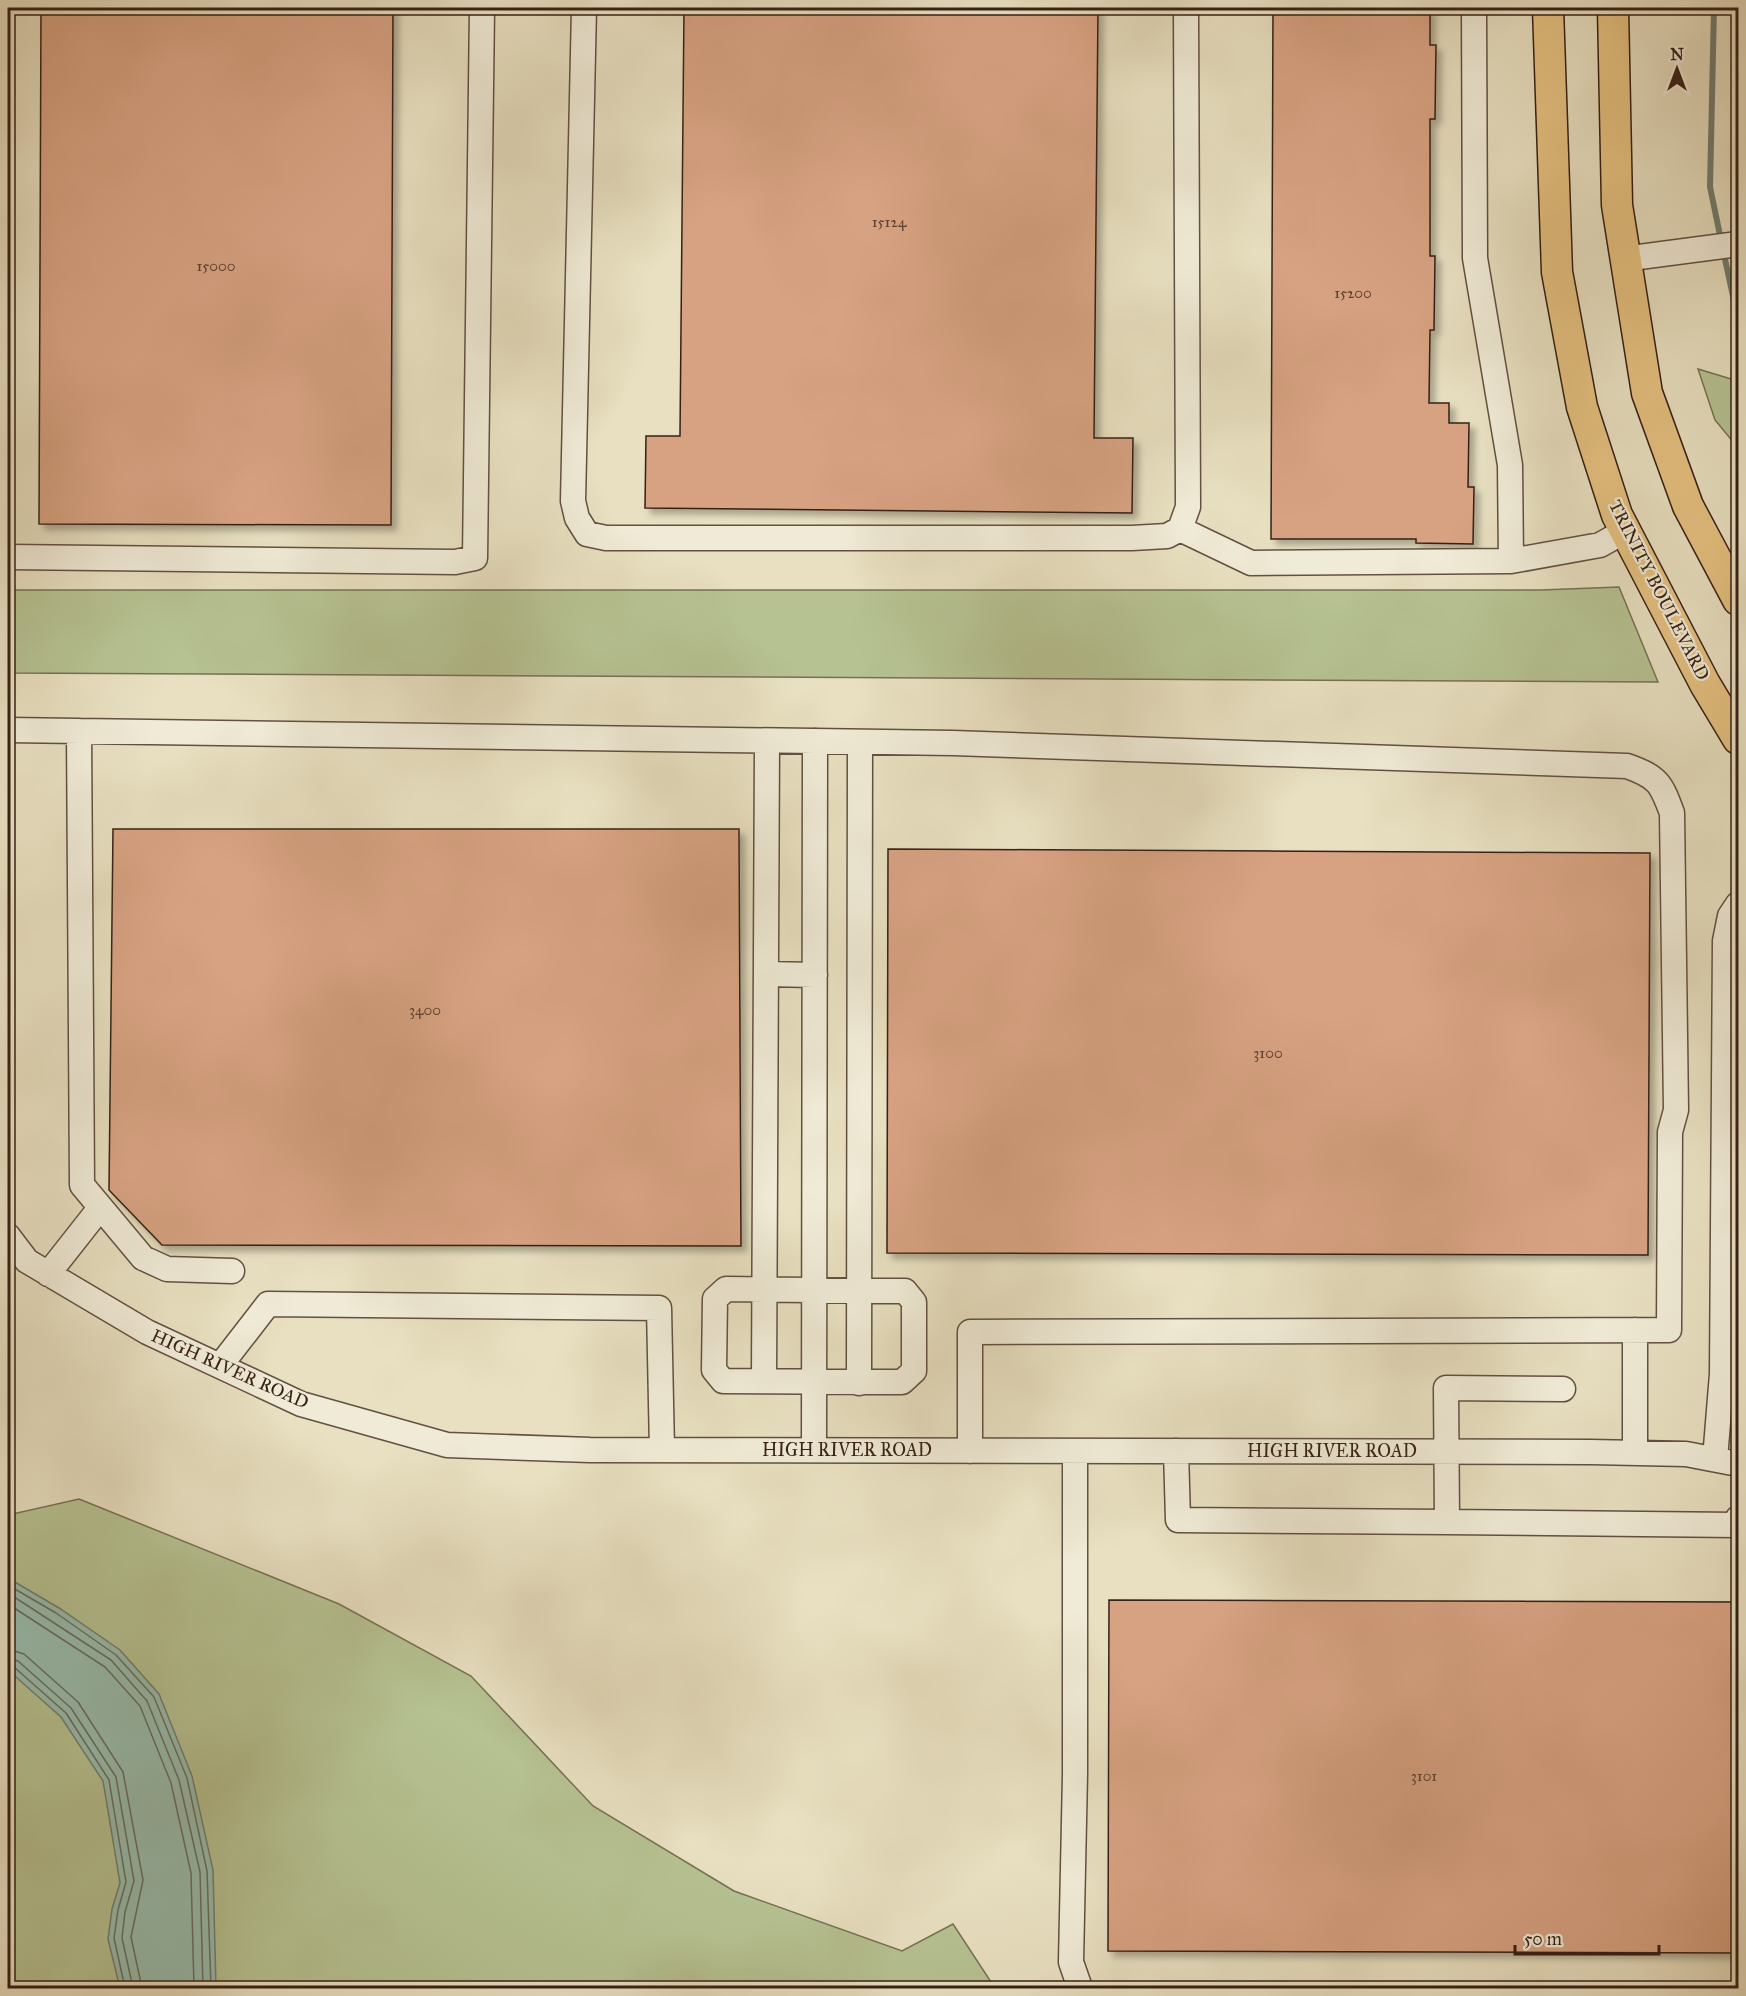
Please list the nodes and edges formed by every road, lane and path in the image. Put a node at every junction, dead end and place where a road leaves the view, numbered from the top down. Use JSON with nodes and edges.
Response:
{"nodes":[{"id":1,"x":482,"y":8,"type":"edge"},
{"id":2,"x":584,"y":8,"type":"edge"},
{"id":3,"x":1186,"y":8,"type":"edge"},
{"id":4,"x":1474,"y":8,"type":"edge"},
{"id":5,"x":1548,"y":8,"type":"edge"},
{"id":6,"x":1612,"y":8,"type":"edge"},
{"id":7,"x":1738,"y":244,"type":"edge"},
{"id":8,"x":1624,"y":259,"type":"junction"},
{"id":9,"x":1180,"y":529,"type":"junction"},
{"id":10,"x":1625,"y":531,"type":"junction"},
{"id":11,"x":8,"y":557,"type":"edge"},
{"id":12,"x":1511,"y":561,"type":"junction"},
{"id":13,"x":1738,"y":600,"type":"edge"},
{"id":14,"x":8,"y":730,"type":"edge"},
{"id":15,"x":79,"y":731,"type":"junction"},
{"id":16,"x":1738,"y":739,"type":"edge"},
{"id":17,"x":767,"y":741,"type":"junction"},
{"id":18,"x":816,"y":741,"type":"junction"},
{"id":19,"x":860,"y":742,"type":"junction"},
{"id":20,"x":1738,"y":904,"type":"edge"},
{"id":21,"x":766,"y":974,"type":"junction"},
{"id":22,"x":815,"y":975,"type":"junction"},
{"id":23,"x":100,"y":1208,"type":"junction"},
{"id":24,"x":8,"y":1236,"type":"edge"},
{"id":25,"x":231,"y":1271,"type":"dead end"},
{"id":26,"x":48,"y":1274,"type":"junction"},
{"id":27,"x":765,"y":1290,"type":"junction"},
{"id":28,"x":814,"y":1290,"type":"junction"},
{"id":29,"x":859,"y":1290,"type":"junction"},
{"id":30,"x":1635,"y":1330,"type":"junction"},
{"id":31,"x":220,"y":1366,"type":"junction"},
{"id":32,"x":764,"y":1381,"type":"junction"},
{"id":33,"x":814,"y":1382,"type":"junction"},
{"id":34,"x":859,"y":1383,"type":"junction"},
{"id":35,"x":1563,"y":1389,"type":"dead end"},
{"id":36,"x":662,"y":1450,"type":"junction"},
{"id":37,"x":814,"y":1450,"type":"junction"},
{"id":38,"x":970,"y":1450,"type":"junction"},
{"id":39,"x":1076,"y":1451,"type":"junction"},
{"id":40,"x":1176,"y":1451,"type":"junction"},
{"id":41,"x":1447,"y":1452,"type":"junction"},
{"id":42,"x":1635,"y":1453,"type":"junction"},
{"id":43,"x":1714,"y":1460,"type":"junction"},
{"id":44,"x":1738,"y":1464,"type":"edge"},
{"id":45,"x":1738,"y":1518,"type":"edge"},
{"id":46,"x":1447,"y":1522,"type":"junction"},
{"id":47,"x":1080,"y":1989,"type":"edge"}],
"edges":[{"from":1,"to":11,"type":"street"},
{"from":2,"to":9,"type":"street"},
{"from":3,"to":9,"type":"street"},
{"from":4,"to":12,"type":"street"},
{"from":5,"to":10,"type":"main road","name":"TRINITY BOULEVARD"},
{"from":6,"to":8,"type":"main road"},
{"from":7,"to":8,"type":"street"},
{"from":8,"to":13,"type":"main road"},
{"from":9,"to":12,"type":"street"},
{"from":10,"to":12,"type":"street"},
{"from":10,"to":16,"type":"main road","name":"TRINITY BOULEVARD"},
{"from":14,"to":15,"type":"street"},
{"from":15,"to":17,"type":"street"},
{"from":15,"to":23,"type":"street"},
{"from":17,"to":18,"type":"street"},
{"from":17,"to":21,"type":"street"},
{"from":18,"to":19,"type":"street"},
{"from":18,"to":22,"type":"street"},
{"from":19,"to":29,"type":"street"},
{"from":19,"to":30,"type":"street"},
{"from":20,"to":43,"type":"street"},
{"from":21,"to":22,"type":"street"},
{"from":21,"to":27,"type":"street"},
{"from":22,"to":28,"type":"street"},
{"from":23,"to":25,"type":"street"},
{"from":23,"to":26,"type":"street"},
{"from":24,"to":26,"type":"street","name":"HIGH RIVER ROAD"},
{"from":26,"to":31,"type":"street","name":"HIGH RIVER ROAD"},
{"from":27,"to":28,"type":"street"},
{"from":27,"to":32,"type":"street"},
{"from":27,"to":32,"type":"street"},
{"from":28,"to":29,"type":"street"},
{"from":28,"to":33,"type":"street"},
{"from":29,"to":34,"type":"street"},
{"from":29,"to":34,"type":"street"},
{"from":30,"to":38,"type":"street"},
{"from":30,"to":42,"type":"street"},
{"from":31,"to":36,"type":"street","name":"HIGH RIVER ROAD"},
{"from":31,"to":36,"type":"street"},
{"from":32,"to":33,"type":"street"},
{"from":33,"to":34,"type":"street"},
{"from":33,"to":37,"type":"street"},
{"from":35,"to":41,"type":"street"},
{"from":36,"to":37,"type":"street","name":"HIGH RIVER ROAD"},
{"from":37,"to":38,"type":"street","name":"HIGH RIVER ROAD"},
{"from":38,"to":39,"type":"street","name":"HIGH RIVER ROAD"},
{"from":39,"to":40,"type":"street","name":"HIGH RIVER ROAD"},
{"from":39,"to":47,"type":"street"},
{"from":40,"to":41,"type":"street","name":"HIGH RIVER ROAD"},
{"from":40,"to":46,"type":"street"},
{"from":41,"to":42,"type":"street","name":"HIGH RIVER ROAD"},
{"from":41,"to":46,"type":"street"},
{"from":42,"to":43,"type":"street","name":"HIGH RIVER ROAD"},
{"from":43,"to":44,"type":"street","name":"HIGH RIVER ROAD"},
{"from":45,"to":46,"type":"street"}]}
